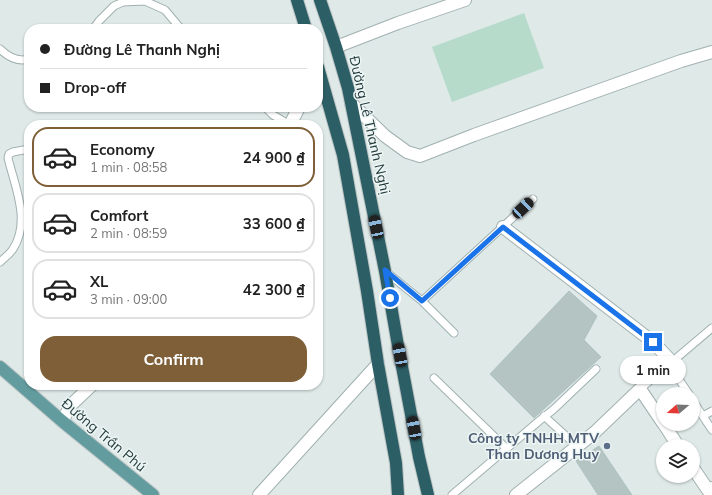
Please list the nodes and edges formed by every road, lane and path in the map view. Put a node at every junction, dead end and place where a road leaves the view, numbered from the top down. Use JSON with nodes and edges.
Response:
{"nodes":[{"id":1,"x":297,"y":0,"type":"edge"},
{"id":2,"x":320,"y":0,"type":"edge"},
{"id":3,"x":465,"y":0,"type":"edge"},
{"id":4,"x":97,"y":24,"type":"edge"},
{"id":5,"x":177,"y":24,"type":"edge"},
{"id":6,"x":304,"y":24,"type":"edge"},
{"id":7,"x":336,"y":47,"type":"junction"},
{"id":8,"x":0,"y":49,"type":"edge"},
{"id":9,"x":712,"y":52,"type":"edge"},
{"id":10,"x":24,"y":61,"type":"edge"},
{"id":11,"x":323,"y":86,"type":"edge"},
{"id":12,"x":351,"y":104,"type":"junction"},
{"id":13,"x":270,"y":112,"type":"edge"},
{"id":14,"x":282,"y":120,"type":"edge"},
{"id":15,"x":24,"y":150,"type":"edge"},
{"id":16,"x":533,"y":199,"type":"dead end"},
{"id":17,"x":503,"y":227,"type":"junction"},
{"id":18,"x":0,"y":262,"type":"edge"},
{"id":19,"x":385,"y":270,"type":"junction"},
{"id":20,"x":422,"y":301,"type":"junction"},
{"id":21,"x":712,"y":328,"type":"edge"},
{"id":22,"x":454,"y":333,"type":"dead end"},
{"id":23,"x":672,"y":362,"type":"junction"},
{"id":24,"x":378,"y":364,"type":"junction"},
{"id":25,"x":0,"y":367,"type":"edge"},
{"id":26,"x":596,"y":369,"type":"dead end"},
{"id":27,"x":434,"y":378,"type":"dead end"},
{"id":28,"x":680,"y":381,"type":"dead end"},
{"id":29,"x":684,"y":387,"type":"edge"},
{"id":30,"x":24,"y":388,"type":"edge"},
{"id":31,"x":640,"y":389,"type":"junction"},
{"id":32,"x":27,"y":390,"type":"edge"},
{"id":33,"x":87,"y":390,"type":"edge"},
{"id":34,"x":700,"y":411,"type":"edge"},
{"id":35,"x":712,"y":411,"type":"edge"},
{"id":36,"x":656,"y":413,"type":"edge"},
{"id":37,"x":544,"y":416,"type":"junction"},
{"id":38,"x":703,"y":416,"type":"junction"},
{"id":39,"x":62,"y":420,"type":"junction"},
{"id":40,"x":712,"y":430,"type":"edge"},
{"id":41,"x":577,"y":446,"type":"junction"},
{"id":42,"x":506,"y":448,"type":"junction"},
{"id":43,"x":700,"y":477,"type":"edge"},
{"id":44,"x":710,"y":491,"type":"edge"},
{"id":45,"x":153,"y":495,"type":"edge"},
{"id":46,"x":259,"y":495,"type":"edge"},
{"id":47,"x":398,"y":495,"type":"edge"},
{"id":48,"x":428,"y":495,"type":"edge"},
{"id":49,"x":452,"y":495,"type":"edge"},
{"id":50,"x":516,"y":495,"type":"edge"}],
"edges":[{"from":1,"to":6,"type":"highway"},
{"from":2,"to":7,"type":"highway","name":"Đường Lê Thanh Nghị"},
{"from":3,"to":7,"type":"street"},
{"from":4,"to":5,"type":"lane"},
{"from":7,"to":12,"type":"highway","name":"Đường Lê Thanh Nghị"},
{"from":8,"to":10,"type":"lane"},
{"from":9,"to":12,"type":"street"},
{"from":11,"to":24,"type":"highway"},
{"from":12,"to":19,"type":"highway","name":"Đường Lê Thanh Nghị"},
{"from":13,"to":14,"type":"lane"},
{"from":15,"to":18,"type":"lane"},
{"from":16,"to":17,"type":"lane"},
{"from":17,"to":20,"type":"lane"},
{"from":17,"to":23,"type":"street"},
{"from":19,"to":20,"type":"lane"},
{"from":19,"to":48,"type":"highway","name":"Đường Lê Thanh Nghị"},
{"from":20,"to":22,"type":"lane"},
{"from":21,"to":23,"type":"lane"},
{"from":23,"to":31,"type":"lane"},
{"from":24,"to":46,"type":"street"},
{"from":24,"to":47,"type":"highway"},
{"from":25,"to":30,"type":"main road","name":"Đường Trần Phú"},
{"from":26,"to":37,"type":"lane"},
{"from":27,"to":42,"type":"lane"},
{"from":28,"to":29,"type":"lane"},
{"from":31,"to":36,"type":"street"},
{"from":31,"to":41,"type":"street"},
{"from":32,"to":39,"type":"main road","name":"Đường Trần Phú"},
{"from":33,"to":39,"type":"street"},
{"from":34,"to":38,"type":"lane"},
{"from":35,"to":38,"type":"lane"},
{"from":37,"to":41,"type":"lane"},
{"from":37,"to":42,"type":"lane"},
{"from":38,"to":40,"type":"lane"},
{"from":39,"to":45,"type":"main road","name":"Đường Trần Phú"},
{"from":41,"to":50,"type":"street"},
{"from":42,"to":49,"type":"lane"},
{"from":43,"to":44,"type":"street"}]}
